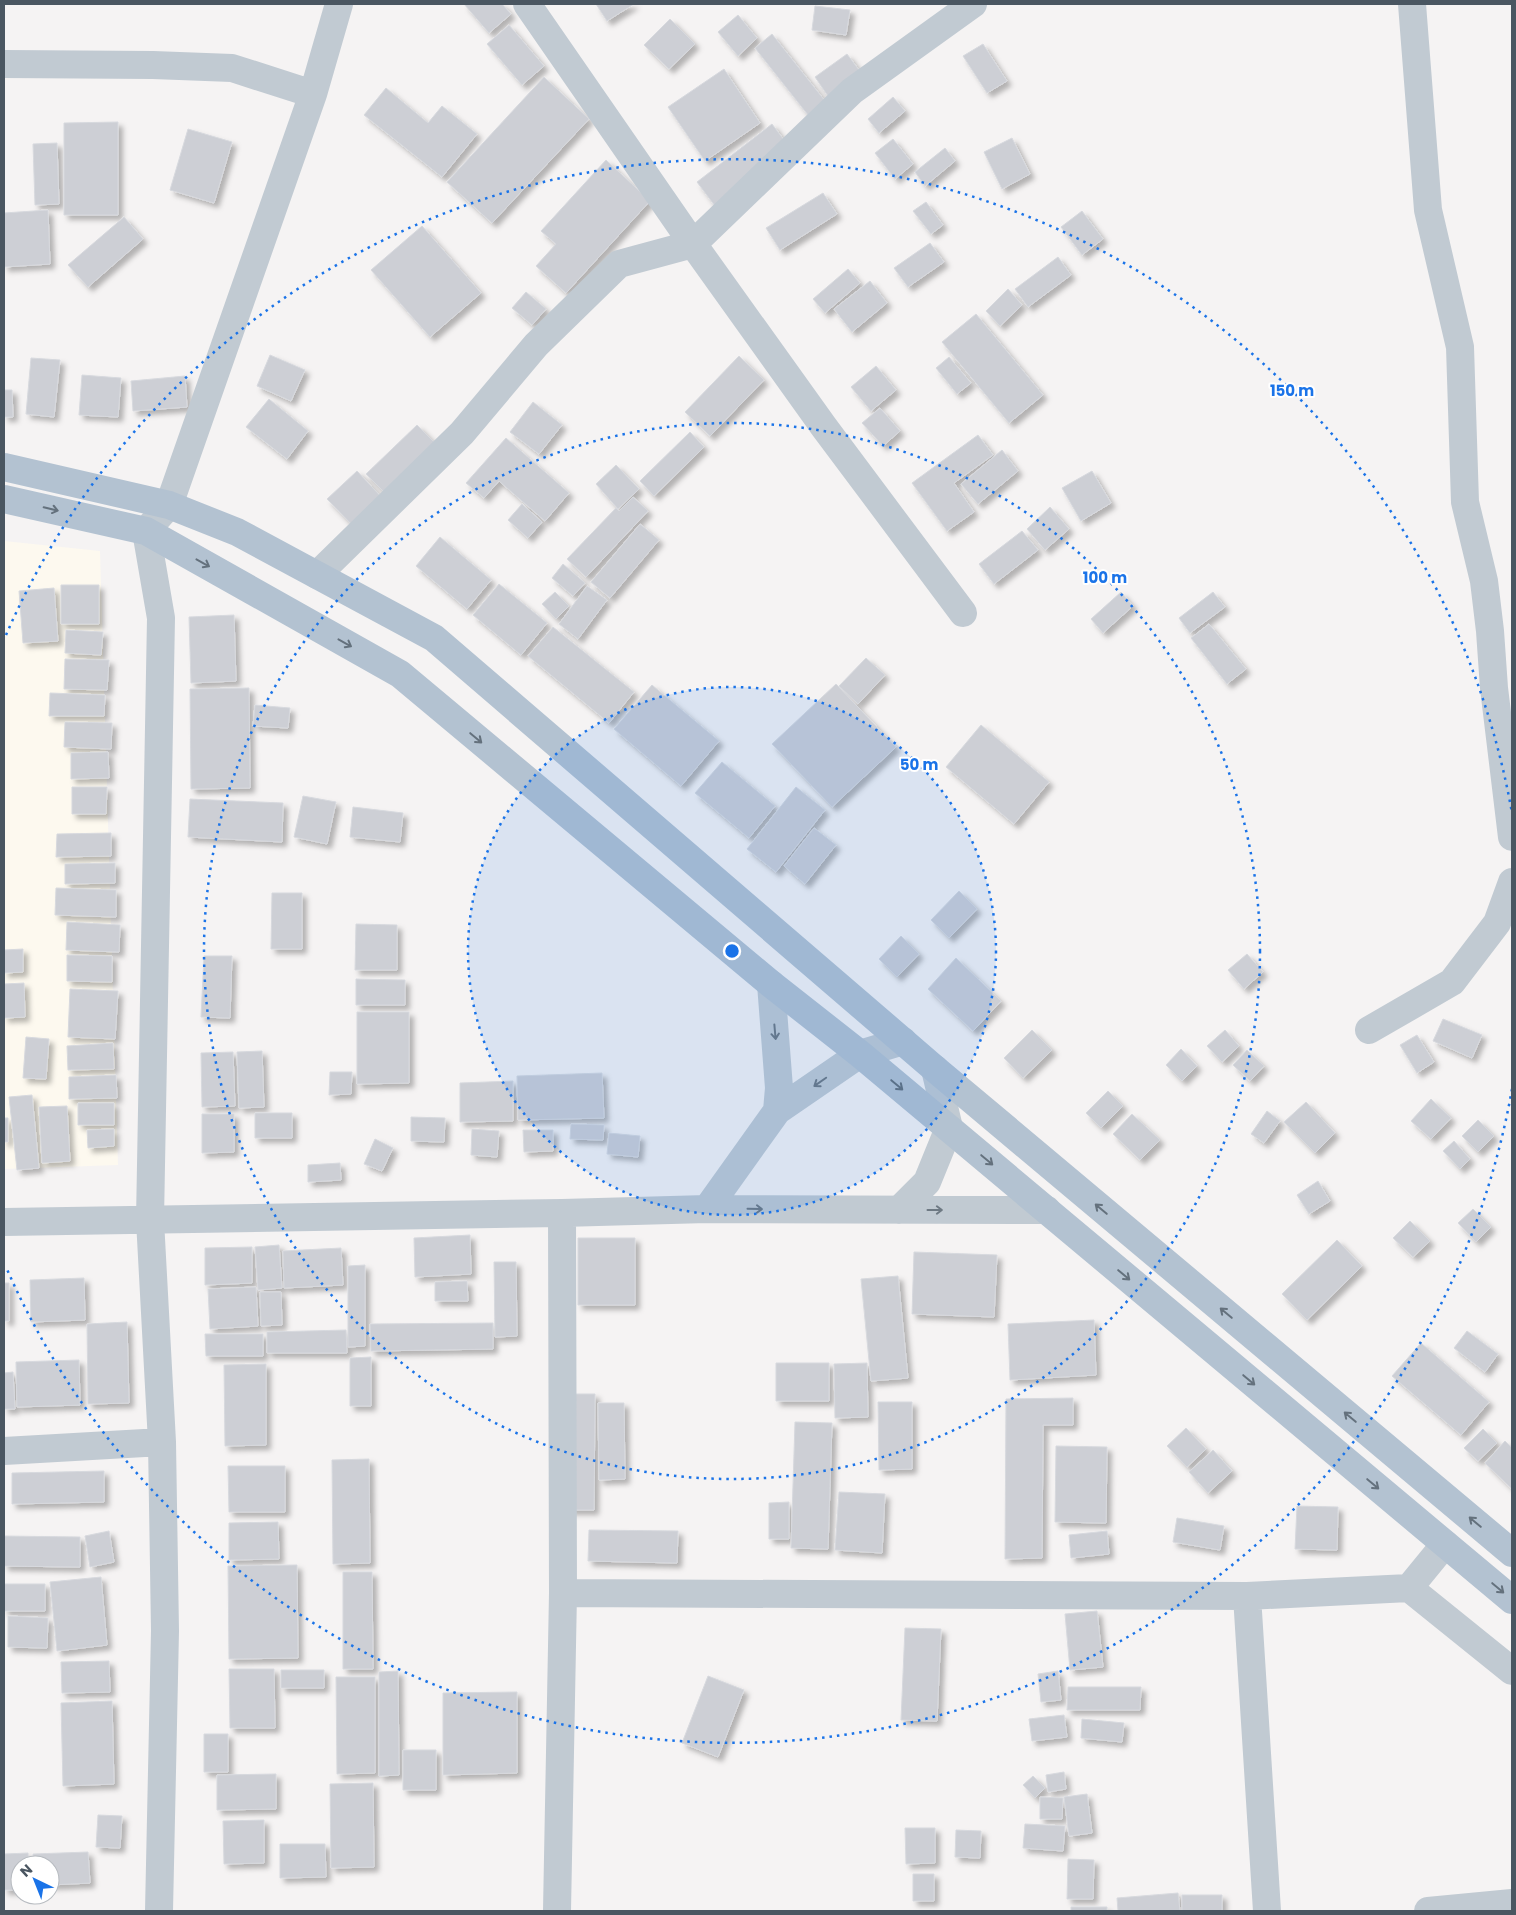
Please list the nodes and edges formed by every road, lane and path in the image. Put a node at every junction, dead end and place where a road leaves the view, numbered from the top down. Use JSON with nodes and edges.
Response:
{"nodes":[{"id":1,"x":339,"y":4,"type":"edge"},
{"id":2,"x":527,"y":4,"type":"edge"},
{"id":3,"x":973,"y":4,"type":"edge"},
{"id":4,"x":1412,"y":4,"type":"edge"},
{"id":5,"x":4,"y":64,"type":"edge"},
{"id":6,"x":313,"y":94,"type":"junction"},
{"id":7,"x":694,"y":244,"type":"junction"},
{"id":8,"x":4,"y":467,"type":"edge"},
{"id":9,"x":4,"y":499,"type":"edge"},
{"id":10,"x":170,"y":506,"type":"junction"},
{"id":11,"x":146,"y":531,"type":"junction"},
{"id":12,"x":317,"y":575,"type":"junction"},
{"id":13,"x":963,"y":612,"type":"dead end"},
{"id":14,"x":1512,"y":838,"type":"edge"},
{"id":15,"x":1512,"y":882,"type":"edge"},
{"id":16,"x":1505,"y":921,"type":"edge"},
{"id":17,"x":771,"y":984,"type":"junction"},
{"id":18,"x":1369,"y":1030,"type":"dead end"},
{"id":19,"x":903,"y":1041,"type":"junction"},
{"id":20,"x":860,"y":1054,"type":"junction"},
{"id":21,"x":935,"y":1069,"type":"junction"},
{"id":22,"x":777,"y":1112,"type":"junction"},
{"id":23,"x":949,"y":1128,"type":"junction"},
{"id":24,"x":706,"y":1209,"type":"junction"},
{"id":25,"x":899,"y":1210,"type":"junction"},
{"id":26,"x":1047,"y":1210,"type":"junction"},
{"id":27,"x":562,"y":1213,"type":"junction"},
{"id":28,"x":150,"y":1220,"type":"junction"},
{"id":29,"x":4,"y":1222,"type":"edge"},
{"id":30,"x":162,"y":1442,"type":"junction"},
{"id":31,"x":4,"y":1451,"type":"edge"},
{"id":32,"x":1445,"y":1544,"type":"junction"},
{"id":33,"x":1512,"y":1553,"type":"edge"},
{"id":34,"x":1409,"y":1588,"type":"junction"},
{"id":35,"x":563,"y":1593,"type":"junction"},
{"id":36,"x":1247,"y":1596,"type":"junction"},
{"id":37,"x":1512,"y":1600,"type":"edge"},
{"id":38,"x":1512,"y":1671,"type":"edge"},
{"id":39,"x":1512,"y":1903,"type":"edge"},
{"id":40,"x":160,"y":1911,"type":"edge"},
{"id":41,"x":557,"y":1911,"type":"edge"},
{"id":42,"x":1267,"y":1911,"type":"edge"},
{"id":43,"x":1428,"y":1911,"type":"edge"}],
"edges":[{"from":1,"to":6,"type":"street"},
{"from":2,"to":7,"type":"street"},
{"from":3,"to":7,"type":"street"},
{"from":4,"to":14,"type":"street"},
{"from":5,"to":6,"type":"street"},
{"from":6,"to":10,"type":"street"},
{"from":7,"to":12,"type":"street"},
{"from":7,"to":13,"type":"street"},
{"from":8,"to":10,"type":"main road"},
{"from":9,"to":11,"type":"main road","one_way":true},
{"from":10,"to":11,"type":"street"},
{"from":10,"to":12,"type":"main road"},
{"from":11,"to":17,"type":"main road","one_way":true},
{"from":11,"to":28,"type":"street"},
{"from":12,"to":19,"type":"main road"},
{"from":15,"to":16,"type":"street"},
{"from":16,"to":18,"type":"street"},
{"from":17,"to":20,"type":"main road"},
{"from":17,"to":22,"type":"street","one_way":true},
{"from":19,"to":20,"type":"street"},
{"from":19,"to":21,"type":"main road"},
{"from":20,"to":22,"type":"street","one_way":true},
{"from":20,"to":23,"type":"main road","one_way":true},
{"from":21,"to":23,"type":"street"},
{"from":33,"to":21,"type":"main road","one_way":true},
{"from":22,"to":24,"type":"street"},
{"from":23,"to":25,"type":"street"},
{"from":23,"to":26,"type":"main road","one_way":true},
{"from":24,"to":25,"type":"street","one_way":true},
{"from":24,"to":27,"type":"street"},
{"from":25,"to":26,"type":"street","one_way":true},
{"from":26,"to":32,"type":"main road","one_way":true},
{"from":27,"to":28,"type":"street"},
{"from":27,"to":35,"type":"street"},
{"from":28,"to":29,"type":"street"},
{"from":28,"to":30,"type":"street"},
{"from":30,"to":31,"type":"street"},
{"from":30,"to":40,"type":"street"},
{"from":32,"to":34,"type":"street"},
{"from":32,"to":37,"type":"main road","one_way":true},
{"from":34,"to":36,"type":"street"},
{"from":34,"to":38,"type":"street"},
{"from":35,"to":36,"type":"street"},
{"from":35,"to":41,"type":"street"},
{"from":36,"to":42,"type":"street"},
{"from":39,"to":43,"type":"street"}]}
